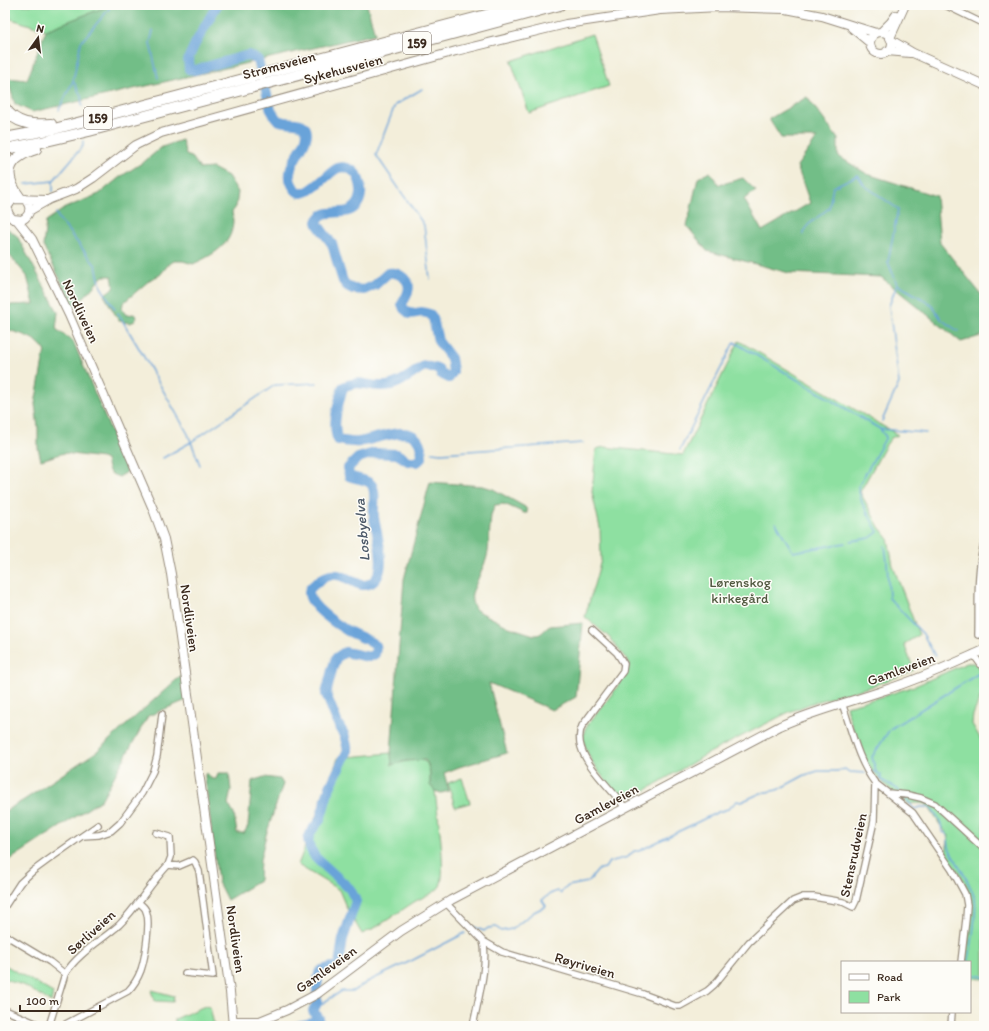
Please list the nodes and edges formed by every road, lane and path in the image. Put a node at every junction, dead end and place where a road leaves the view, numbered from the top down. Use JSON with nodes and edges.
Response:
{"nodes":[{"id":1,"x":515,"y":5,"type":"edge"},
{"id":2,"x":524,"y":5,"type":"edge"},
{"id":3,"x":560,"y":5,"type":"edge"},
{"id":4,"x":678,"y":5,"type":"edge"},
{"id":5,"x":771,"y":5,"type":"edge"},
{"id":6,"x":901,"y":5,"type":"edge"},
{"id":7,"x":905,"y":5,"type":"edge"},
{"id":8,"x":945,"y":5,"type":"edge"},
{"id":9,"x":729,"y":6,"type":"edge"},
{"id":10,"x":785,"y":9,"type":"junction"},
{"id":11,"x":660,"y":10,"type":"junction"},
{"id":12,"x":984,"y":24,"type":"edge"},
{"id":13,"x":448,"y":25,"type":"junction"},
{"id":14,"x":847,"y":25,"type":"junction"},
{"id":15,"x":878,"y":32,"type":"junction"},
{"id":16,"x":891,"y":39,"type":"junction"},
{"id":17,"x":870,"y":43,"type":"junction"},
{"id":18,"x":888,"y":51,"type":"junction"},
{"id":19,"x":913,"y":53,"type":"junction"},
{"id":20,"x":272,"y":77,"type":"junction"},
{"id":21,"x":254,"y":82,"type":"junction"},
{"id":22,"x":984,"y":85,"type":"edge"},
{"id":23,"x":189,"y":93,"type":"junction"},
{"id":24,"x":224,"y":95,"type":"junction"},
{"id":25,"x":5,"y":108,"type":"edge"},
{"id":26,"x":5,"y":138,"type":"edge"},
{"id":27,"x":5,"y":149,"type":"edge"},
{"id":28,"x":5,"y":180,"type":"edge"},
{"id":29,"x":22,"y":198,"type":"junction"},
{"id":30,"x":50,"y":200,"type":"junction"},
{"id":31,"x":7,"y":205,"type":"edge"},
{"id":32,"x":29,"y":213,"type":"junction"},
{"id":33,"x":11,"y":218,"type":"edge"},
{"id":34,"x":32,"y":239,"type":"junction"},
{"id":35,"x":984,"y":544,"type":"edge"},
{"id":36,"x":982,"y":604,"type":"edge"},
{"id":37,"x":592,"y":630,"type":"dead end"},
{"id":38,"x":978,"y":634,"type":"dead end"},
{"id":39,"x":984,"y":650,"type":"edge"},
{"id":40,"x":974,"y":654,"type":"junction"},
{"id":41,"x":984,"y":669,"type":"edge"},
{"id":42,"x":842,"y":703,"type":"junction"},
{"id":43,"x":162,"y":714,"type":"dead end"},
{"id":44,"x":875,"y":783,"type":"junction"},
{"id":45,"x":888,"y":793,"type":"junction"},
{"id":46,"x":625,"y":808,"type":"junction"},
{"id":47,"x":98,"y":825,"type":"dead end"},
{"id":48,"x":156,"y":833,"type":"dead end"},
{"id":49,"x":82,"y":836,"type":"junction"},
{"id":50,"x":984,"y":849,"type":"edge"},
{"id":51,"x":168,"y":866,"type":"junction"},
{"id":52,"x":138,"y":902,"type":"junction"},
{"id":53,"x":446,"y":903,"type":"junction"},
{"id":54,"x":5,"y":906,"type":"edge"},
{"id":55,"x":5,"y":935,"type":"edge"},
{"id":56,"x":483,"y":941,"type":"junction"},
{"id":57,"x":961,"y":961,"type":"edge"},
{"id":58,"x":185,"y":972,"type":"dead end"},
{"id":59,"x":65,"y":974,"type":"junction"},
{"id":60,"x":682,"y":1005,"type":"joint"},
{"id":61,"x":5,"y":1010,"type":"edge"},
{"id":62,"x":952,"y":1013,"type":"edge"},
{"id":63,"x":260,"y":1021,"type":"junction"},
{"id":64,"x":233,"y":1024,"type":"edge"},
{"id":65,"x":42,"y":1026,"type":"edge"},
{"id":66,"x":49,"y":1026,"type":"edge"},
{"id":67,"x":62,"y":1026,"type":"edge"},
{"id":68,"x":251,"y":1026,"type":"edge"},
{"id":69,"x":472,"y":1026,"type":"edge"},
{"id":70,"x":951,"y":1026,"type":"edge"}],
"edges":[{"from":1,"to":13,"type":"highway"},
{"from":2,"to":13,"type":"highway","name":"Strømsveien","number":"159"},
{"from":3,"to":20,"type":"highway","name":"Strømsveien","number":"159"},
{"from":4,"to":11,"type":"main road","name":"Sykehusveien"},
{"from":5,"to":10,"type":"main road","name":"Sykehusveien"},
{"from":6,"to":15,"type":"main road"},
{"from":7,"to":16,"type":"main road"},
{"from":8,"to":12,"type":"street"},
{"from":9,"to":10,"type":"main road","name":"Sykehusveien"},
{"from":9,"to":11,"type":"main road","name":"Sykehusveien"},
{"from":10,"to":14,"type":"main road","name":"Sykehusveien"},
{"from":11,"to":30,"type":"main road","name":"Sykehusveien"},
{"from":13,"to":20,"type":"highway","name":"Strømsveien","number":"159"},
{"from":14,"to":15,"type":"main road","name":"Sykehusveien"},
{"from":14,"to":17,"type":"main road","name":"Sykehusveien"},
{"from":15,"to":16,"type":"main road"},
{"from":15,"to":17,"type":"main road"},
{"from":16,"to":18,"type":"main road"},
{"from":16,"to":19,"type":"main road"},
{"from":17,"to":18,"type":"main road"},
{"from":18,"to":19,"type":"main road"},
{"from":19,"to":22,"type":"main road"},
{"from":20,"to":21,"type":"highway","name":"Strømsveien","number":"159"},
{"from":21,"to":23,"type":"highway","name":"Strømsveien","number":"159"},
{"from":21,"to":24,"type":"highway","name":"Strømsveien","number":"159"},
{"from":23,"to":25,"type":"highway"},
{"from":23,"to":26,"type":"highway","name":"Strømsveien","number":"159"},
{"from":24,"to":27,"type":"highway","name":"Strømsveien","number":"159"},
{"from":24,"to":29,"type":"highway"},
{"from":28,"to":31,"type":"highway"},
{"from":29,"to":30,"type":"main road","name":"Sykehusveien"},
{"from":29,"to":31,"type":"main road"},
{"from":29,"to":32,"type":"main road"},
{"from":30,"to":32,"type":"main road","name":"Sykehusveien"},
{"from":31,"to":33,"type":"main road"},
{"from":32,"to":33,"type":"main road"},
{"from":32,"to":34,"type":"main road","name":"Nordliveien"},
{"from":33,"to":34,"type":"main road","name":"Nordliveien"},
{"from":34,"to":64,"type":"main road","name":"Nordliveien"},
{"from":35,"to":36,"type":"street"},
{"from":36,"to":38,"type":"street"},
{"from":37,"to":46,"type":"street"},
{"from":39,"to":40,"type":"main road","name":"Gamleveien"},
{"from":40,"to":41,"type":"street"},
{"from":40,"to":42,"type":"main road","name":"Gamleveien"},
{"from":42,"to":44,"type":"street"},
{"from":42,"to":46,"type":"main road","name":"Gamleveien"},
{"from":43,"to":49,"type":"street"},
{"from":44,"to":45,"type":"street"},
{"from":44,"to":60,"type":"street","name":"Stensrudveien"},
{"from":45,"to":50,"type":"street"},
{"from":45,"to":57,"type":"street"},
{"from":46,"to":53,"type":"main road","name":"Gamleveien"},
{"from":47,"to":49,"type":"street"},
{"from":48,"to":51,"type":"street"},
{"from":49,"to":54,"type":"street"},
{"from":51,"to":52,"type":"street","name":"Sørliveien"},
{"from":51,"to":58,"type":"street"},
{"from":52,"to":59,"type":"street","name":"Sørliveien"},
{"from":52,"to":67,"type":"street"},
{"from":53,"to":56,"type":"street","name":"Røyriveien"},
{"from":53,"to":63,"type":"main road","name":"Gamleveien"},
{"from":55,"to":59,"type":"street"},
{"from":56,"to":60,"type":"street","name":"Røyriveien"},
{"from":56,"to":69,"type":"street"},
{"from":59,"to":66,"type":"street","name":"Sørliveien"},
{"from":61,"to":65,"type":"street"},
{"from":62,"to":70,"type":"street"},
{"from":63,"to":64,"type":"main road","name":"Gamleveien"},
{"from":63,"to":68,"type":"main road","name":"Gamleveien"}]}
